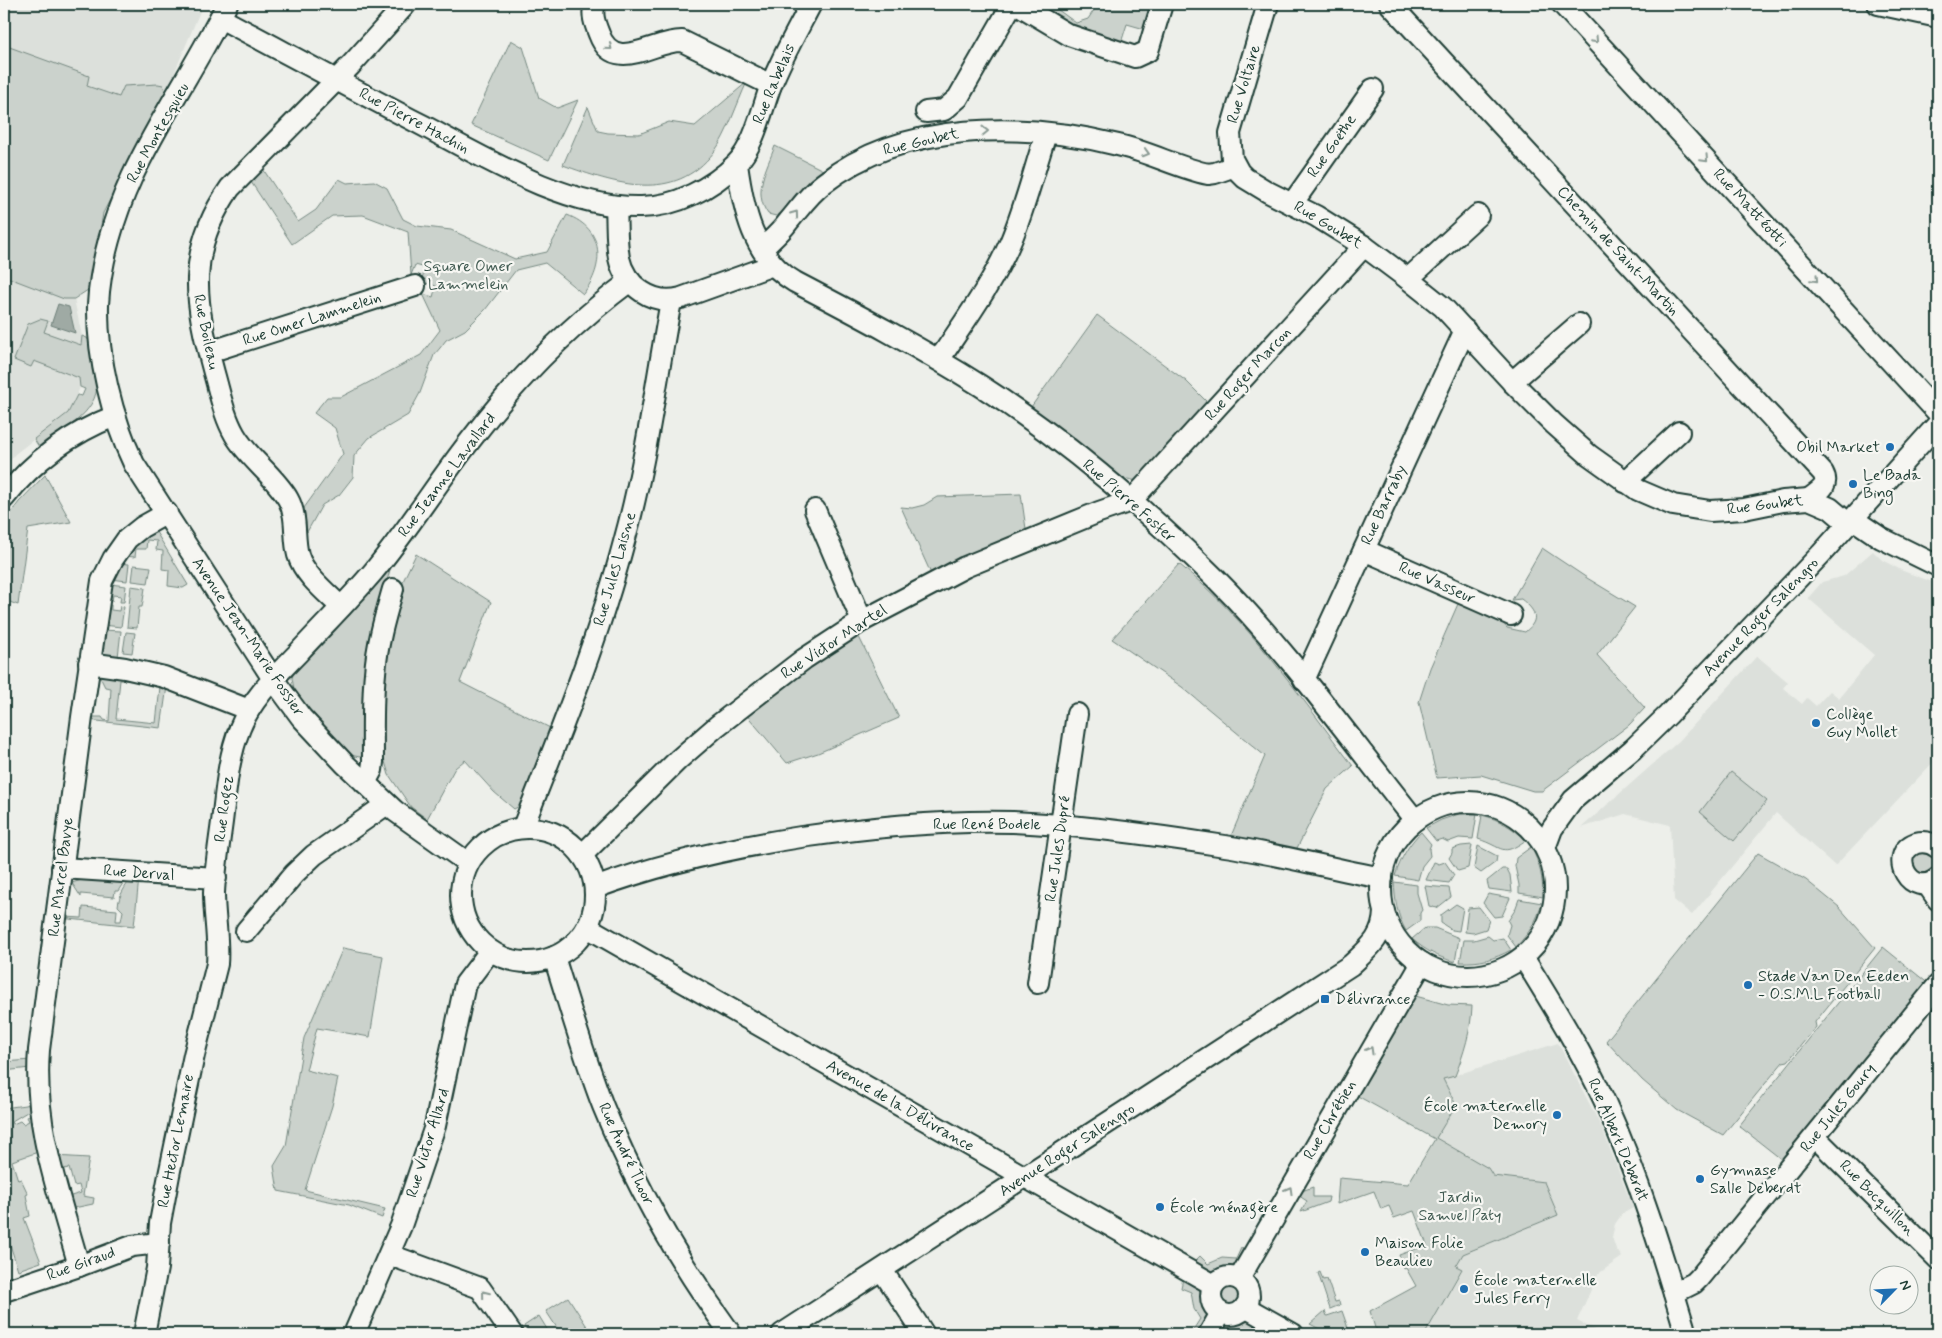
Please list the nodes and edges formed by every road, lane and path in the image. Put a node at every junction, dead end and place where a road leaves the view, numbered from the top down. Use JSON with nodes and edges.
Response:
{"nodes":[{"id":1,"x":406,"y":4,"type":"edge"},
{"id":2,"x":595,"y":4,"type":"edge"},
{"id":3,"x":811,"y":4,"type":"edge"},
{"id":4,"x":1012,"y":4,"type":"edge"},
{"id":5,"x":1017,"y":4,"type":"edge"},
{"id":6,"x":1162,"y":4,"type":"edge"},
{"id":7,"x":1268,"y":4,"type":"edge"},
{"id":8,"x":1390,"y":4,"type":"edge"},
{"id":9,"x":1562,"y":4,"type":"edge"},
{"id":10,"x":1878,"y":4,"type":"edge"},
{"id":11,"x":224,"y":11,"type":"edge"},
{"id":12,"x":1938,"y":17,"type":"edge"},
{"id":13,"x":335,"y":80,"type":"junction"},
{"id":14,"x":772,"y":85,"type":"junction"},
{"id":15,"x":1373,"y":89,"type":"dead end"},
{"id":16,"x":926,"y":112,"type":"dead end"},
{"id":17,"x":1046,"y":134,"type":"junction"},
{"id":18,"x":737,"y":164,"type":"junction"},
{"id":19,"x":1235,"y":166,"type":"junction"},
{"id":20,"x":1292,"y":204,"type":"junction"},
{"id":21,"x":616,"y":206,"type":"junction"},
{"id":22,"x":1478,"y":215,"type":"dead end"},
{"id":23,"x":1364,"y":246,"type":"junction"},
{"id":24,"x":767,"y":257,"type":"junction"},
{"id":25,"x":1408,"y":279,"type":"junction"},
{"id":26,"x":630,"y":281,"type":"junction"},
{"id":27,"x":415,"y":286,"type":"dead end"},
{"id":28,"x":671,"y":301,"type":"junction"},
{"id":29,"x":1579,"y":324,"type":"dead end"},
{"id":30,"x":1465,"y":330,"type":"junction"},
{"id":31,"x":209,"y":352,"type":"junction"},
{"id":32,"x":939,"y":360,"type":"junction"},
{"id":33,"x":1512,"y":382,"type":"junction"},
{"id":34,"x":1938,"y":413,"type":"edge"},
{"id":35,"x":116,"y":416,"type":"junction"},
{"id":36,"x":1938,"y":424,"type":"edge"},
{"id":37,"x":1680,"y":432,"type":"dead end"},
{"id":38,"x":1625,"y":482,"type":"junction"},
{"id":39,"x":4,"y":498,"type":"edge"},
{"id":40,"x":1809,"y":499,"type":"junction"},
{"id":41,"x":1131,"y":501,"type":"junction"},
{"id":42,"x":815,"y":510,"type":"dead end"},
{"id":43,"x":166,"y":513,"type":"junction"},
{"id":44,"x":1851,"y":521,"type":"junction"},
{"id":45,"x":1364,"y":550,"type":"junction"},
{"id":46,"x":1938,"y":566,"type":"edge"},
{"id":47,"x":393,"y":589,"type":"dead end"},
{"id":48,"x":341,"y":607,"type":"junction"},
{"id":49,"x":1511,"y":615,"type":"dead end"},
{"id":50,"x":862,"y":621,"type":"junction"},
{"id":51,"x":89,"y":663,"type":"junction"},
{"id":52,"x":273,"y":679,"type":"junction"},
{"id":53,"x":1304,"y":680,"type":"junction"},
{"id":54,"x":249,"y":710,"type":"junction"},
{"id":55,"x":1077,"y":714,"type":"dead end"},
{"id":56,"x":365,"y":783,"type":"junction"},
{"id":57,"x":1574,"y":800,"type":"junction"},
{"id":58,"x":387,"y":804,"type":"junction"},
{"id":59,"x":1519,"y":818,"type":"junction"},
{"id":60,"x":1415,"y":820,"type":"junction"},
{"id":61,"x":1062,"y":826,"type":"junction"},
{"id":62,"x":523,"y":827,"type":"junction"},
{"id":63,"x":1545,"y":848,"type":"junction"},
{"id":64,"x":1938,"y":848,"type":"edge"},
{"id":65,"x":582,"y":855,"type":"junction"},
{"id":66,"x":468,"y":863,"type":"junction"},
{"id":67,"x":62,"y":868,"type":"junction"},
{"id":68,"x":216,"y":878,"type":"junction"},
{"id":69,"x":1382,"y":878,"type":"junction"},
{"id":70,"x":1934,"y":887,"type":"edge"},
{"id":71,"x":595,"y":888,"type":"junction"},
{"id":72,"x":1384,"y":912,"type":"junction"},
{"id":73,"x":587,"y":927,"type":"junction"},
{"id":74,"x":246,"y":931,"type":"dead end"},
{"id":75,"x":218,"y":950,"type":"joint"},
{"id":76,"x":490,"y":951,"type":"junction"},
{"id":77,"x":554,"y":957,"type":"junction"},
{"id":78,"x":1523,"y":957,"type":"junction"},
{"id":79,"x":1416,"y":958,"type":"junction"},
{"id":80,"x":1351,"y":965,"type":"junction"},
{"id":81,"x":1038,"y":983,"type":"dead end"},
{"id":82,"x":1938,"y":985,"type":"edge"},
{"id":83,"x":1815,"y":1137,"type":"junction"},
{"id":84,"x":1024,"y":1177,"type":"junction"},
{"id":85,"x":159,"y":1242,"type":"junction"},
{"id":86,"x":390,"y":1254,"type":"junction"},
{"id":87,"x":1938,"y":1259,"type":"edge"},
{"id":88,"x":79,"y":1266,"type":"junction"},
{"id":89,"x":882,"y":1270,"type":"junction"},
{"id":90,"x":1239,"y":1279,"type":"junction"},
{"id":91,"x":1214,"y":1285,"type":"junction"},
{"id":92,"x":4,"y":1291,"type":"edge"},
{"id":93,"x":1674,"y":1292,"type":"junction"},
{"id":94,"x":1245,"y":1307,"type":"junction"},
{"id":95,"x":1221,"y":1313,"type":"junction"},
{"id":96,"x":144,"y":1334,"type":"edge"},
{"id":97,"x":354,"y":1334,"type":"edge"},
{"id":98,"x":512,"y":1334,"type":"edge"},
{"id":99,"x":731,"y":1334,"type":"edge"},
{"id":100,"x":782,"y":1334,"type":"edge"},
{"id":101,"x":924,"y":1334,"type":"edge"},
{"id":102,"x":1209,"y":1334,"type":"edge"},
{"id":103,"x":1293,"y":1334,"type":"edge"},
{"id":104,"x":1686,"y":1334,"type":"edge"}],
"edges":[{"from":1,"to":13,"type":"street","name":"Rue Boileau"},
{"from":2,"to":14,"type":"street","one_way":true},
{"from":3,"to":14,"type":"street","name":"Rue Rabelais"},
{"from":4,"to":16,"type":"street"},
{"from":5,"to":6,"type":"street"},
{"from":7,"to":19,"type":"street","name":"Rue Voltaire"},
{"from":8,"to":40,"type":"street","name":"Chemin de Saint-Martin"},
{"from":9,"to":34,"type":"street","name":"Rue Mattéotti","one_way":true},
{"from":10,"to":12,"type":"street"},
{"from":11,"to":13,"type":"street","name":"Rue Pierre Hachin"},
{"from":11,"to":35,"type":"street","name":"Rue Montesquieu"},
{"from":13,"to":21,"type":"street","name":"Rue Pierre Hachin"},
{"from":13,"to":31,"type":"street","name":"Rue Boileau"},
{"from":14,"to":18,"type":"street","name":"Rue Rabelais"},
{"from":15,"to":20,"type":"street","name":"Rue Goëthe"},
{"from":17,"to":19,"type":"street","name":"Rue Goubet","one_way":true},
{"from":24,"to":17,"type":"street","name":"Rue Goubet","one_way":true},
{"from":17,"to":32,"type":"street"},
{"from":18,"to":21,"type":"street","name":"Rue Pierre Hachin"},
{"from":18,"to":24,"type":"street"},
{"from":19,"to":20,"type":"street","name":"Rue Goubet"},
{"from":20,"to":23,"type":"street","name":"Rue Goubet"},
{"from":21,"to":26,"type":"street"},
{"from":22,"to":25,"type":"street"},
{"from":23,"to":25,"type":"street","name":"Rue Goubet"},
{"from":23,"to":41,"type":"street","name":"Rue Roger Marcon"},
{"from":24,"to":28,"type":"street"},
{"from":24,"to":32,"type":"street","name":"Rue Pierre Fosfer"},
{"from":25,"to":30,"type":"street","name":"Rue Goubet"},
{"from":26,"to":28,"type":"street"},
{"from":26,"to":48,"type":"street","name":"Rue Jeanne Lavallard"},
{"from":27,"to":31,"type":"street","name":"Rue Omer Lammelein"},
{"from":28,"to":62,"type":"street","name":"Rue Jules Laisne"},
{"from":29,"to":33,"type":"street"},
{"from":30,"to":33,"type":"street","name":"Rue Goubet"},
{"from":30,"to":45,"type":"street","name":"Rue Barraby"},
{"from":31,"to":48,"type":"street","name":"Rue Boileau"},
{"from":32,"to":41,"type":"street","name":"Rue Pierre Fosfer"},
{"from":33,"to":38,"type":"street","name":"Rue Goubet"},
{"from":35,"to":39,"type":"street"},
{"from":35,"to":43,"type":"street","name":"Avenue Jean-Marie Fossier"},
{"from":36,"to":44,"type":"street","name":"Avenue Roger Salengro"},
{"from":37,"to":38,"type":"street"},
{"from":38,"to":40,"type":"street","name":"Rue Goubet"},
{"from":40,"to":44,"type":"street","name":"Rue Goubet"},
{"from":41,"to":50,"type":"street","name":"Rue Victor Martel"},
{"from":41,"to":53,"type":"street","name":"Rue Pierre Fosfer"},
{"from":42,"to":50,"type":"street"},
{"from":43,"to":51,"type":"street","name":"Rue Marcel Bavye"},
{"from":43,"to":52,"type":"street","name":"Avenue Jean-Marie Fossier"},
{"from":44,"to":46,"type":"street","name":"Rue Goubet"},
{"from":44,"to":57,"type":"street","name":"Avenue Roger Salengro"},
{"from":45,"to":49,"type":"street","name":"Rue Vasseur"},
{"from":45,"to":53,"type":"street","name":"Rue Barraby"},
{"from":47,"to":56,"type":"street"},
{"from":48,"to":52,"type":"street","name":"Rue Jeanne Lavallard"},
{"from":50,"to":65,"type":"street","name":"Rue Victor Martel"},
{"from":51,"to":54,"type":"street"},
{"from":51,"to":67,"type":"street","name":"Rue Marcel Bavye"},
{"from":52,"to":54,"type":"street","name":"Rue Rogez"},
{"from":52,"to":56,"type":"street","name":"Avenue Jean-Marie Fossier"},
{"from":53,"to":60,"type":"street","name":"Rue Pierre Fosfer"},
{"from":54,"to":68,"type":"street","name":"Rue Rogez"},
{"from":55,"to":61,"type":"street","name":"Rue Jules Dupré"},
{"from":56,"to":58,"type":"street","name":"Avenue Jean-Marie Fossier"},
{"from":57,"to":59,"type":"street","name":"Avenue Roger Salengro"},
{"from":57,"to":63,"type":"street","name":"Avenue Roger Salengro"},
{"from":58,"to":66,"type":"street","name":"Avenue Jean-Marie Fossier"},
{"from":58,"to":74,"type":"street"},
{"from":59,"to":60,"type":"street"},
{"from":59,"to":63,"type":"street"},
{"from":60,"to":69,"type":"street"},
{"from":61,"to":69,"type":"street","name":"Rue René Bodele"},
{"from":61,"to":71,"type":"street","name":"Rue René Bodele"},
{"from":61,"to":81,"type":"street","name":"Rue Jules Dupré"},
{"from":62,"to":65,"type":"street"},
{"from":62,"to":66,"type":"street"},
{"from":63,"to":78,"type":"street"},
{"from":64,"to":70,"type":"street"},
{"from":65,"to":71,"type":"street"},
{"from":66,"to":76,"type":"street"},
{"from":67,"to":68,"type":"street","name":"Rue Derval"},
{"from":67,"to":88,"type":"street","name":"Rue Marcel Bavye"},
{"from":68,"to":75,"type":"street","name":"Rue Rogez"},
{"from":69,"to":72,"type":"street"},
{"from":71,"to":73,"type":"street"},
{"from":72,"to":79,"type":"street"},
{"from":72,"to":80,"type":"street","name":"Avenue Roger Salengro"},
{"from":73,"to":77,"type":"street"},
{"from":73,"to":84,"type":"street","name":"Avenue de la Délivrance"},
{"from":75,"to":85,"type":"street","name":"Rue Hector Lemaire"},
{"from":76,"to":77,"type":"street"},
{"from":76,"to":86,"type":"street","name":"Rue Victor Allard"},
{"from":77,"to":99,"type":"street","name":"Rue André Thoor"},
{"from":78,"to":79,"type":"street"},
{"from":78,"to":93,"type":"street","name":"Rue Albert Deberdt"},
{"from":79,"to":80,"type":"street","name":"Avenue Roger Salengro"},
{"from":90,"to":79,"type":"street","name":"Rue Chrétien","one_way":true},
{"from":80,"to":84,"type":"street","name":"Avenue Roger Salengro"},
{"from":82,"to":83,"type":"street","name":"Rue Jules Goury"},
{"from":83,"to":87,"type":"street","name":"Rue Bocquillon"},
{"from":83,"to":93,"type":"street","name":"Rue Jules Goury"},
{"from":84,"to":89,"type":"street","name":"Avenue Roger Salengro"},
{"from":84,"to":91,"type":"street","name":"Avenue de la Délivrance"},
{"from":85,"to":88,"type":"street","name":"Rue Giraud"},
{"from":85,"to":96,"type":"street","name":"Rue Hector Lemaire"},
{"from":86,"to":97,"type":"street","name":"Rue Victor Allard"},
{"from":98,"to":86,"type":"street","one_way":true},
{"from":88,"to":92,"type":"street","name":"Rue Giraud"},
{"from":89,"to":100,"type":"street","name":"Avenue Roger Salengro"},
{"from":89,"to":101,"type":"street"},
{"from":90,"to":91,"type":"street"},
{"from":90,"to":94,"type":"street"},
{"from":91,"to":95,"type":"street"},
{"from":93,"to":104,"type":"street","name":"Rue Albert Deberdt"},
{"from":94,"to":95,"type":"street"},
{"from":94,"to":103,"type":"street"},
{"from":95,"to":102,"type":"street"}]}
